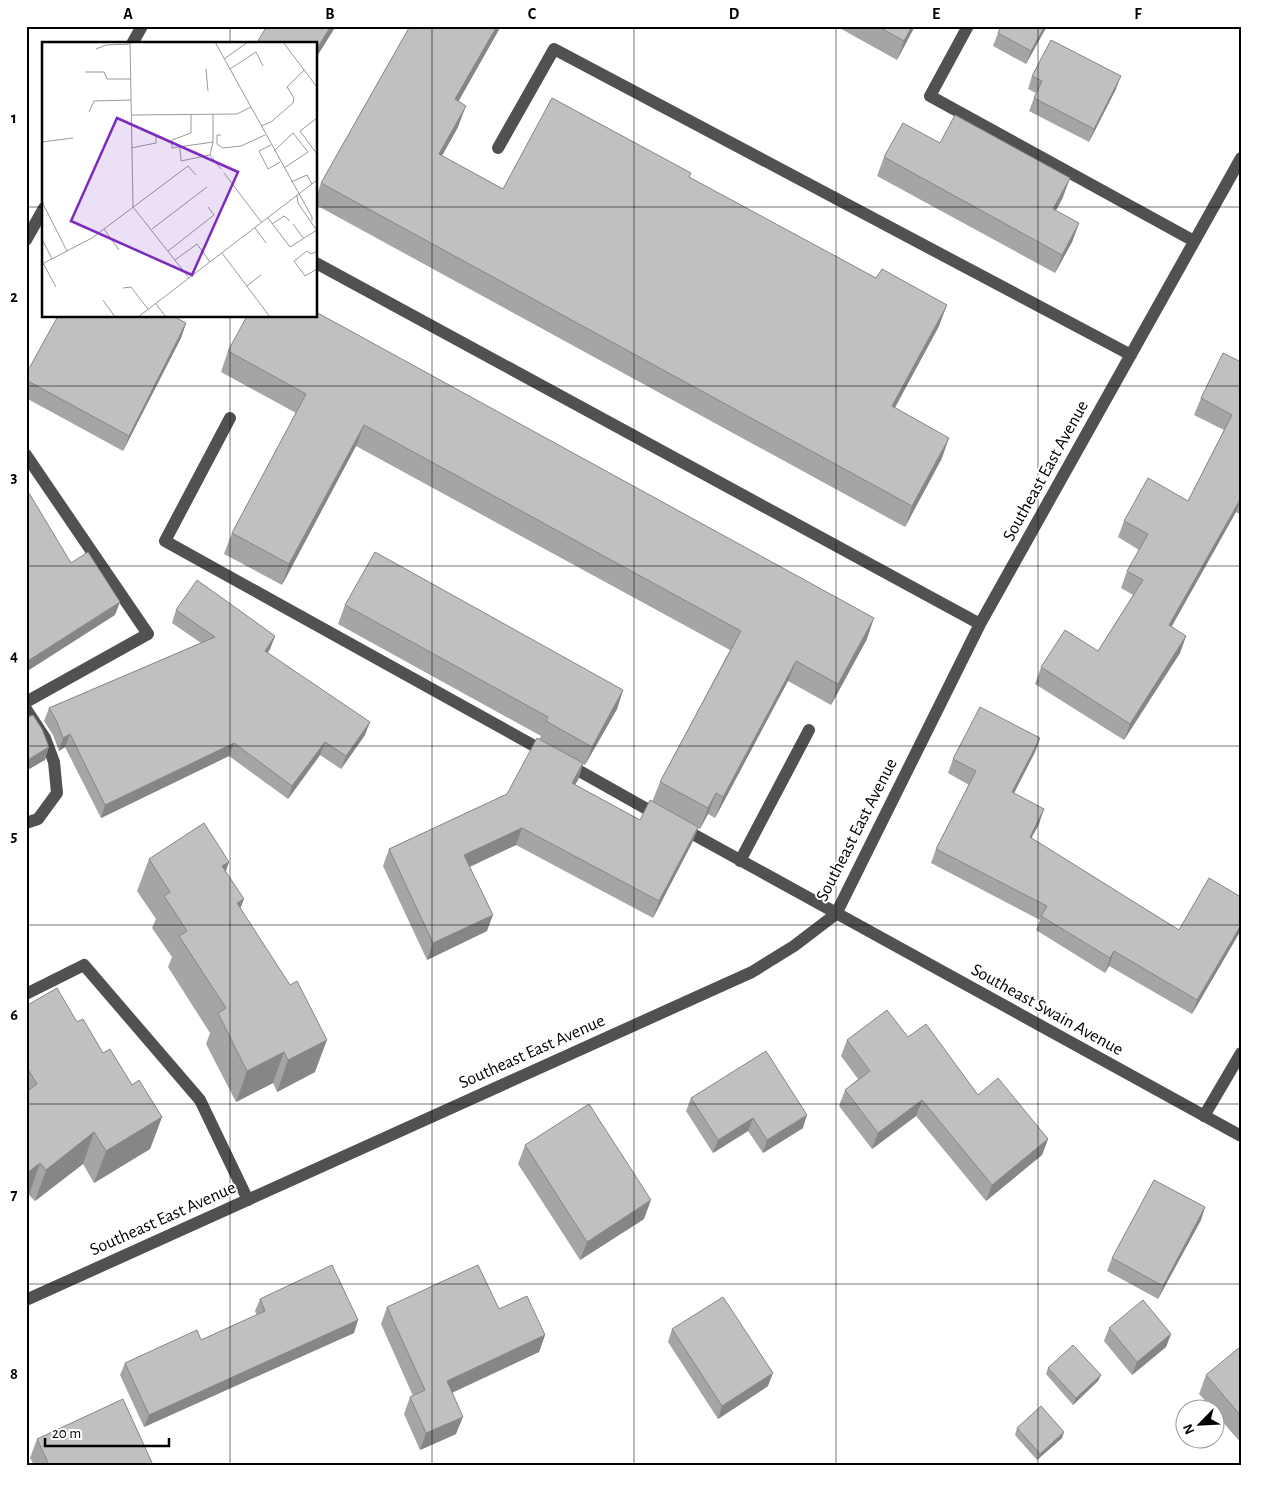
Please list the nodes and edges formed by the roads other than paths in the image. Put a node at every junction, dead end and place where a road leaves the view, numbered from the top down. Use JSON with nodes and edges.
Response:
{"nodes":[{"id":1,"x":142,"y":26,"type":"edge"},
{"id":2,"x":968,"y":26,"type":"edge"},
{"id":3,"x":133,"y":42,"type":"edge"},
{"id":4,"x":498,"y":148,"type":"dead end"},
{"id":5,"x":1241,"y":158,"type":"edge"},
{"id":6,"x":42,"y":212,"type":"edge"},
{"id":7,"x":26,"y":240,"type":"edge"},
{"id":8,"x":1194,"y":241,"type":"junction"},
{"id":9,"x":318,"y":264,"type":"edge"},
{"id":10,"x":1131,"y":355,"type":"junction"},
{"id":11,"x":230,"y":418,"type":"dead end"},
{"id":12,"x":26,"y":455,"type":"edge"},
{"id":13,"x":980,"y":624,"type":"junction"},
{"id":14,"x":26,"y":702,"type":"edge"},
{"id":15,"x":26,"y":709,"type":"edge"},
{"id":16,"x":809,"y":730,"type":"dead end"},
{"id":17,"x":26,"y":823,"type":"edge"},
{"id":18,"x":740,"y":861,"type":"junction"},
{"id":19,"x":836,"y":914,"type":"junction"},
{"id":20,"x":26,"y":994,"type":"edge"},
{"id":21,"x":1241,"y":1053,"type":"edge"},
{"id":22,"x":1204,"y":1116,"type":"junction"},
{"id":23,"x":1241,"y":1136,"type":"edge"},
{"id":24,"x":248,"y":1200,"type":"junction"},
{"id":25,"x":26,"y":1300,"type":"edge"}],
"edges":[{"from":1,"to":3,"type":"street"},
{"from":2,"to":8,"type":"street"},
{"from":4,"to":10,"type":"street"},
{"from":5,"to":8,"type":"street","name":"Southeast East Avenue"},
{"from":6,"to":7,"type":"street"},
{"from":8,"to":10,"type":"street","name":"Southeast East Avenue"},
{"from":9,"to":13,"type":"street"},
{"from":10,"to":13,"type":"street","name":"Southeast East Avenue"},
{"from":11,"to":18,"type":"street","name":"Southeast Swain Avenue"},
{"from":12,"to":14,"type":"street"},
{"from":13,"to":19,"type":"street","name":"Southeast East Avenue"},
{"from":15,"to":17,"type":"street"},
{"from":16,"to":18,"type":"street"},
{"from":18,"to":19,"type":"street","name":"Southeast Swain Avenue"},
{"from":19,"to":22,"type":"street","name":"Southeast Swain Avenue"},
{"from":19,"to":24,"type":"street","name":"Southeast East Avenue"},
{"from":20,"to":24,"type":"street"},
{"from":21,"to":22,"type":"street"},
{"from":22,"to":23,"type":"street","name":"Southeast Swain Avenue"},
{"from":24,"to":25,"type":"street","name":"Southeast East Avenue"}]}
